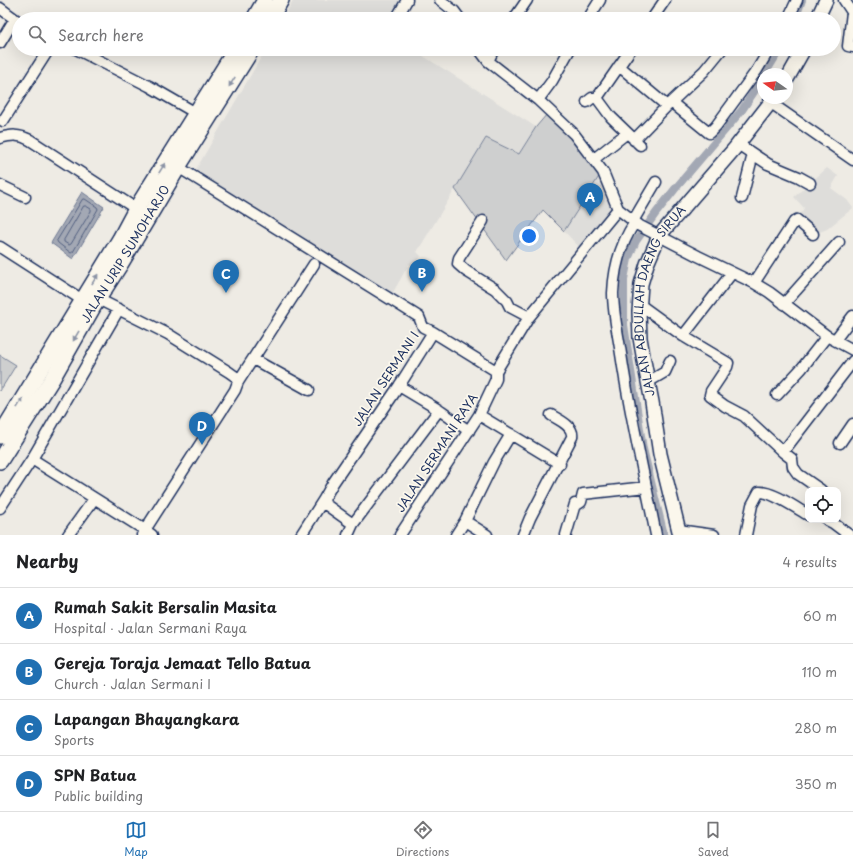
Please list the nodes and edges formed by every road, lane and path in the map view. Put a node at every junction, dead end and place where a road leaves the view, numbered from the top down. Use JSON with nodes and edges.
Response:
{"nodes":[{"id":1,"x":276,"y":0,"type":"edge"},
{"id":2,"x":407,"y":0,"type":"edge"},
{"id":3,"x":440,"y":0,"type":"edge"},
{"id":4,"x":527,"y":0,"type":"edge"},
{"id":5,"x":600,"y":0,"type":"edge"},
{"id":6,"x":665,"y":0,"type":"edge"},
{"id":7,"x":797,"y":0,"type":"edge"},
{"id":8,"x":826,"y":0,"type":"edge"},
{"id":9,"x":844,"y":0,"type":"edge"},
{"id":10,"x":0,"y":8,"type":"edge"},
{"id":11,"x":262,"y":12,"type":"edge"},
{"id":12,"x":272,"y":12,"type":"edge"},
{"id":13,"x":400,"y":12,"type":"edge"},
{"id":14,"x":454,"y":12,"type":"edge"},
{"id":15,"x":519,"y":12,"type":"edge"},
{"id":16,"x":592,"y":12,"type":"edge"},
{"id":17,"x":657,"y":12,"type":"edge"},
{"id":18,"x":791,"y":12,"type":"edge"},
{"id":19,"x":821,"y":12,"type":"edge"},
{"id":20,"x":12,"y":17,"type":"edge"},
{"id":21,"x":12,"y":28,"type":"edge"},
{"id":22,"x":0,"y":44,"type":"edge"},
{"id":23,"x":853,"y":48,"type":"edge"},
{"id":24,"x":45,"y":56,"type":"edge"},
{"id":25,"x":90,"y":56,"type":"edge"},
{"id":26,"x":232,"y":56,"type":"edge"},
{"id":27,"x":247,"y":56,"type":"edge"},
{"id":28,"x":484,"y":56,"type":"edge"},
{"id":29,"x":490,"y":56,"type":"edge"},
{"id":30,"x":566,"y":56,"type":"edge"},
{"id":31,"x":626,"y":56,"type":"edge"},
{"id":32,"x":716,"y":56,"type":"edge"},
{"id":33,"x":764,"y":56,"type":"edge"},
{"id":34,"x":800,"y":56,"type":"edge"},
{"id":35,"x":488,"y":61,"type":"junction"},
{"id":36,"x":619,"y":66,"type":"junction"},
{"id":37,"x":793,"y":68,"type":"edge"},
{"id":38,"x":538,"y":100,"type":"junction"},
{"id":39,"x":669,"y":104,"type":"junction"},
{"id":40,"x":770,"y":104,"type":"edge"},
{"id":41,"x":778,"y":104,"type":"edge"},
{"id":42,"x":202,"y":117,"type":"junction"},
{"id":43,"x":3,"y":121,"type":"dead end"},
{"id":44,"x":0,"y":138,"type":"edge"},
{"id":45,"x":634,"y":140,"type":"junction"},
{"id":46,"x":738,"y":144,"type":"junction"},
{"id":47,"x":753,"y":154,"type":"junction"},
{"id":48,"x":594,"y":159,"type":"junction"},
{"id":49,"x":853,"y":160,"type":"edge"},
{"id":50,"x":178,"y":167,"type":"junction"},
{"id":51,"x":656,"y":182,"type":"dead end"},
{"id":52,"x":810,"y":183,"type":"dead end"},
{"id":53,"x":0,"y":185,"type":"edge"},
{"id":54,"x":25,"y":197,"type":"dead end"},
{"id":55,"x":742,"y":198,"type":"dead end"},
{"id":56,"x":618,"y":209,"type":"junction"},
{"id":57,"x":142,"y":213,"type":"junction"},
{"id":58,"x":483,"y":221,"type":"dead end"},
{"id":59,"x":636,"y":223,"type":"junction"},
{"id":60,"x":658,"y":234,"type":"junction"},
{"id":61,"x":813,"y":234,"type":"dead end"},
{"id":62,"x":839,"y":242,"type":"dead end"},
{"id":63,"x":0,"y":247,"type":"edge"},
{"id":64,"x":314,"y":264,"type":"dead end"},
{"id":65,"x":732,"y":273,"type":"junction"},
{"id":66,"x":754,"y":282,"type":"junction"},
{"id":67,"x":91,"y":302,"type":"junction"},
{"id":68,"x":639,"y":304,"type":"junction"},
{"id":69,"x":784,"y":304,"type":"junction"},
{"id":70,"x":119,"y":309,"type":"junction"},
{"id":71,"x":853,"y":316,"type":"edge"},
{"id":72,"x":529,"y":317,"type":"junction"},
{"id":73,"x":432,"y":332,"type":"junction"},
{"id":74,"x":683,"y":336,"type":"junction"},
{"id":75,"x":831,"y":338,"type":"junction"},
{"id":76,"x":853,"y":350,"type":"edge"},
{"id":77,"x":253,"y":359,"type":"junction"},
{"id":78,"x":670,"y":361,"type":"dead end"},
{"id":79,"x":853,"y":361,"type":"edge"},
{"id":80,"x":496,"y":371,"type":"junction"},
{"id":81,"x":238,"y":382,"type":"junction"},
{"id":82,"x":648,"y":382,"type":"junction"},
{"id":83,"x":399,"y":386,"type":"junction"},
{"id":84,"x":309,"y":390,"type":"dead end"},
{"id":85,"x":777,"y":395,"type":"dead end"},
{"id":86,"x":439,"y":410,"type":"junction"},
{"id":87,"x":479,"y":415,"type":"junction"},
{"id":88,"x":551,"y":415,"type":"dead end"},
{"id":89,"x":853,"y":424,"type":"edge"},
{"id":90,"x":469,"y":431,"type":"junction"},
{"id":91,"x":511,"y":434,"type":"junction"},
{"id":92,"x":5,"y":437,"type":"edge"},
{"id":93,"x":840,"y":443,"type":"dead end"},
{"id":94,"x":783,"y":452,"type":"junction"},
{"id":95,"x":32,"y":459,"type":"junction"},
{"id":96,"x":0,"y":461,"type":"edge"},
{"id":97,"x":560,"y":464,"type":"junction"},
{"id":98,"x":646,"y":487,"type":"junction"},
{"id":99,"x":817,"y":487,"type":"edge"},
{"id":100,"x":94,"y":499,"type":"junction"},
{"id":101,"x":324,"y":502,"type":"junction"},
{"id":102,"x":0,"y":508,"type":"edge"},
{"id":103,"x":805,"y":513,"type":"edge"},
{"id":104,"x":465,"y":521,"type":"junction"},
{"id":105,"x":833,"y":523,"type":"edge"},
{"id":106,"x":353,"y":524,"type":"junction"},
{"id":107,"x":679,"y":532,"type":"edge"},
{"id":108,"x":147,"y":533,"type":"edge"},
{"id":109,"x":68,"y":535,"type":"edge"},
{"id":110,"x":302,"y":535,"type":"edge"},
{"id":111,"x":348,"y":535,"type":"edge"},
{"id":112,"x":400,"y":535,"type":"edge"},
{"id":113,"x":456,"y":535,"type":"edge"},
{"id":114,"x":487,"y":535,"type":"edge"},
{"id":115,"x":523,"y":535,"type":"edge"},
{"id":116,"x":566,"y":535,"type":"edge"},
{"id":117,"x":656,"y":535,"type":"edge"},
{"id":118,"x":714,"y":535,"type":"edge"},
{"id":119,"x":746,"y":535,"type":"edge"},
{"id":120,"x":849,"y":535,"type":"edge"}],
"edges":[{"from":1,"to":11,"type":"highway"},
{"from":1,"to":12,"type":"highway"},
{"from":2,"to":13,"type":"street"},
{"from":3,"to":14,"type":"street"},
{"from":4,"to":15,"type":"street"},
{"from":5,"to":16,"type":"street"},
{"from":6,"to":17,"type":"street"},
{"from":7,"to":18,"type":"street"},
{"from":8,"to":19,"type":"main road"},
{"from":9,"to":23,"type":"street"},
{"from":10,"to":20,"type":"street"},
{"from":21,"to":22,"type":"street"},
{"from":24,"to":43,"type":"street"},
{"from":25,"to":42,"type":"street"},
{"from":26,"to":42,"type":"highway","name":"JALAN URIP SUMOHARJO"},
{"from":27,"to":42,"type":"highway","name":"JALAN URIP SUMOHARJO","one_way":true},
{"from":28,"to":35,"type":"street"},
{"from":29,"to":35,"type":"street"},
{"from":30,"to":38,"type":"street"},
{"from":31,"to":36,"type":"street"},
{"from":32,"to":39,"type":"street"},
{"from":33,"to":39,"type":"street"},
{"from":34,"to":37,"type":"main road"},
{"from":35,"to":38,"type":"street"},
{"from":36,"to":39,"type":"street"},
{"from":36,"to":45,"type":"street"},
{"from":38,"to":48,"type":"street"},
{"from":39,"to":45,"type":"street"},
{"from":40,"to":46,"type":"main road","name":"JALAN ABDULLAH DAENG SIRUA"},
{"from":41,"to":49,"type":"street"},
{"from":42,"to":50,"type":"highway","name":"JALAN URIP SUMOHARJO"},
{"from":57,"to":42,"type":"highway","name":"JALAN URIP SUMOHARJO","one_way":true},
{"from":44,"to":57,"type":"street"},
{"from":45,"to":48,"type":"street"},
{"from":46,"to":47,"type":"street"},
{"from":46,"to":60,"type":"main road","name":"JALAN ABDULLAH DAENG SIRUA"},
{"from":47,"to":52,"type":"street"},
{"from":47,"to":55,"type":"street"},
{"from":48,"to":56,"type":"street"},
{"from":50,"to":57,"type":"highway","name":"JALAN URIP SUMOHARJO"},
{"from":50,"to":73,"type":"street"},
{"from":51,"to":59,"type":"street"},
{"from":53,"to":54,"type":"street"},
{"from":56,"to":59,"type":"street"},
{"from":56,"to":72,"type":"street","name":"JALAN SERMANI RAYA"},
{"from":57,"to":67,"type":"highway","name":"JALAN URIP SUMOHARJO"},
{"from":58,"to":72,"type":"street"},
{"from":59,"to":60,"type":"street"},
{"from":59,"to":98,"type":"street"},
{"from":60,"to":65,"type":"street"},
{"from":60,"to":68,"type":"main road","name":"JALAN ABDULLAH DAENG SIRUA"},
{"from":61,"to":66,"type":"street"},
{"from":62,"to":69,"type":"street"},
{"from":63,"to":67,"type":"street"},
{"from":64,"to":77,"type":"street"},
{"from":65,"to":66,"type":"street"},
{"from":65,"to":74,"type":"street"},
{"from":66,"to":69,"type":"street"},
{"from":67,"to":70,"type":"street"},
{"from":67,"to":92,"type":"highway","name":"JALAN URIP SUMOHARJO"},
{"from":68,"to":74,"type":"street"},
{"from":68,"to":82,"type":"main road","name":"JALAN ABDULLAH DAENG SIRUA"},
{"from":69,"to":75,"type":"street"},
{"from":70,"to":81,"type":"street"},
{"from":70,"to":95,"type":"street"},
{"from":71,"to":75,"type":"street"},
{"from":72,"to":80,"type":"street","name":"JALAN SERMANI RAYA"},
{"from":73,"to":80,"type":"street","name":"JALAN SERMANI I"},
{"from":73,"to":83,"type":"street","name":"JALAN SERMANI I"},
{"from":74,"to":94,"type":"street"},
{"from":75,"to":76,"type":"street"},
{"from":75,"to":85,"type":"street"},
{"from":77,"to":81,"type":"street"},
{"from":77,"to":84,"type":"street"},
{"from":78,"to":82,"type":"street"},
{"from":79,"to":94,"type":"street"},
{"from":80,"to":87,"type":"street","name":"JALAN SERMANI RAYA"},
{"from":81,"to":108,"type":"street"},
{"from":82,"to":107,"type":"main road","name":"JALAN ABDULLAH DAENG SIRUA"},
{"from":83,"to":86,"type":"street"},
{"from":83,"to":101,"type":"street","name":"JALAN SERMANI I"},
{"from":86,"to":90,"type":"street"},
{"from":86,"to":106,"type":"street"},
{"from":87,"to":90,"type":"street","name":"JALAN SERMANI RAYA"},
{"from":87,"to":91,"type":"street"},
{"from":88,"to":97,"type":"street"},
{"from":89,"to":93,"type":"street"},
{"from":90,"to":112,"type":"street","name":"JALAN SERMANI RAYA"},
{"from":91,"to":97,"type":"street"},
{"from":91,"to":104,"type":"street"},
{"from":92,"to":96,"type":"highway","name":"JALAN URIP SUMOHARJO"},
{"from":94,"to":99,"type":"street"},
{"from":95,"to":100,"type":"street"},
{"from":95,"to":102,"type":"street"},
{"from":97,"to":115,"type":"street"},
{"from":98,"to":116,"type":"street"},
{"from":98,"to":117,"type":"street"},
{"from":100,"to":108,"type":"street"},
{"from":100,"to":109,"type":"street"},
{"from":101,"to":106,"type":"street"},
{"from":101,"to":110,"type":"street","name":"JALAN SERMANI I"},
{"from":103,"to":119,"type":"street"},
{"from":104,"to":113,"type":"street"},
{"from":104,"to":114,"type":"street"},
{"from":105,"to":120,"type":"street"},
{"from":106,"to":111,"type":"street"},
{"from":107,"to":118,"type":"street"}]}
